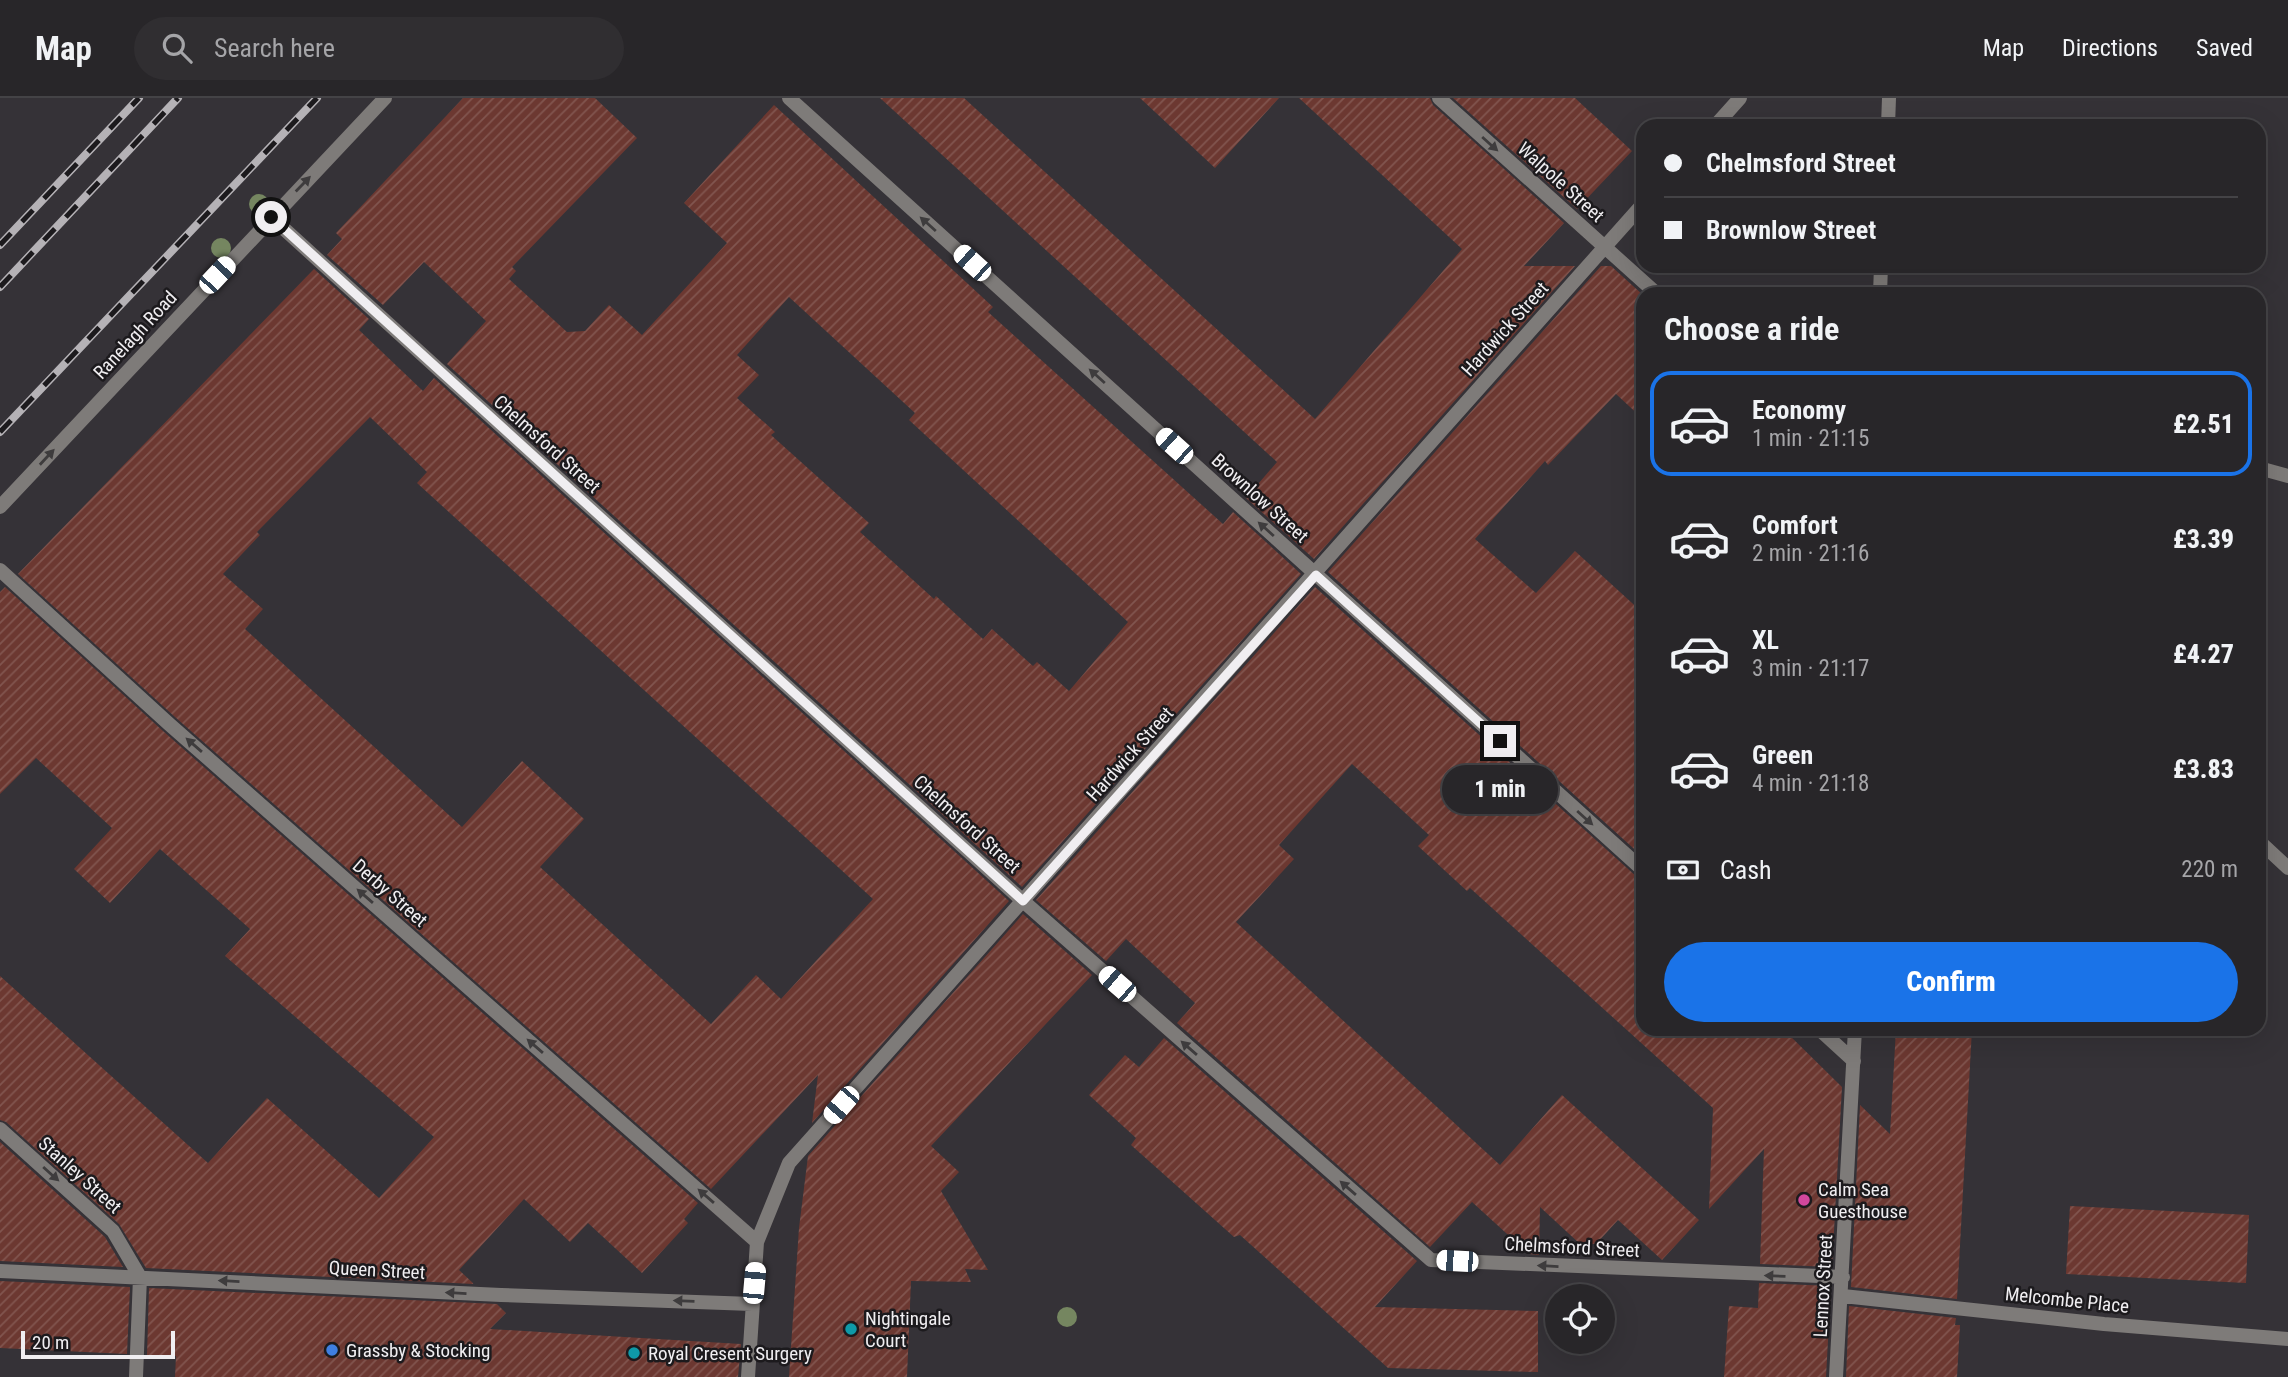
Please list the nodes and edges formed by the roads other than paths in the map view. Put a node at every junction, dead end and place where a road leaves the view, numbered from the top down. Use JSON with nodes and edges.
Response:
{"nodes":[{"id":1,"x":385,"y":98,"type":"edge"},
{"id":2,"x":789,"y":98,"type":"edge"},
{"id":3,"x":1439,"y":98,"type":"edge"},
{"id":4,"x":1740,"y":98,"type":"edge"},
{"id":5,"x":1889,"y":98,"type":"edge"},
{"id":6,"x":1721,"y":119,"type":"edge"},
{"id":7,"x":1888,"y":119,"type":"edge"},
{"id":8,"x":1636,"y":212,"type":"edge"},
{"id":9,"x":271,"y":217,"type":"junction"},
{"id":10,"x":1604,"y":246,"type":"junction"},
{"id":11,"x":1649,"y":287,"type":"edge"},
{"id":12,"x":2266,"y":470,"type":"edge"},
{"id":13,"x":2288,"y":477,"type":"edge"},
{"id":14,"x":0,"y":507,"type":"edge"},
{"id":15,"x":0,"y":570,"type":"edge"},
{"id":16,"x":1316,"y":575,"type":"junction"},
{"id":17,"x":2266,"y":848,"type":"edge"},
{"id":18,"x":1636,"y":864,"type":"edge"},
{"id":19,"x":2288,"y":868,"type":"edge"},
{"id":20,"x":1023,"y":901,"type":"junction"},
{"id":21,"x":1827,"y":1036,"type":"edge"},
{"id":22,"x":1855,"y":1036,"type":"edge"},
{"id":23,"x":1854,"y":1061,"type":"junction"},
{"id":24,"x":0,"y":1129,"type":"edge"},
{"id":25,"x":757,"y":1241,"type":"junction"},
{"id":26,"x":0,"y":1271,"type":"edge"},
{"id":27,"x":140,"y":1277,"type":"junction"},
{"id":28,"x":1843,"y":1277,"type":"junction"},
{"id":29,"x":1843,"y":1296,"type":"junction"},
{"id":30,"x":752,"y":1304,"type":"junction"},
{"id":31,"x":2288,"y":1339,"type":"edge"},
{"id":32,"x":136,"y":1377,"type":"edge"},
{"id":33,"x":748,"y":1377,"type":"edge"},
{"id":34,"x":1836,"y":1377,"type":"edge"}],
"edges":[{"from":9,"to":1,"type":"street","name":"Ranelagh Road","one_way":true},
{"from":16,"to":2,"type":"street","name":"Brownlow Street","one_way":true},
{"from":3,"to":10,"type":"street","name":"Walpole Street","one_way":true},
{"from":4,"to":6,"type":"street"},
{"from":5,"to":7,"type":"street"},
{"from":8,"to":10,"type":"street","name":"Hardwick Street"},
{"from":14,"to":9,"type":"street","name":"Ranelagh Road","one_way":true},
{"from":9,"to":20,"type":"street","name":"Chelmsford Street"},
{"from":10,"to":11,"type":"street","name":"Walpole Street"},
{"from":10,"to":16,"type":"street","name":"Hardwick Street"},
{"from":12,"to":13,"type":"street"},
{"from":25,"to":15,"type":"street","name":"Derby Street","one_way":true},
{"from":16,"to":18,"type":"street","name":"Brownlow Street","one_way":true},
{"from":16,"to":20,"type":"street","name":"Hardwick Street"},
{"from":17,"to":19,"type":"street"},
{"from":20,"to":25,"type":"street","name":"Hardwick Street"},
{"from":28,"to":20,"type":"street","name":"Chelmsford Street","one_way":true},
{"from":21,"to":23,"type":"street"},
{"from":22,"to":23,"type":"street","name":"Lennox Street"},
{"from":23,"to":28,"type":"street","name":"Lennox Street"},
{"from":24,"to":27,"type":"street","name":"Stanley Street","one_way":true},
{"from":25,"to":30,"type":"street","name":"Hardwick Street"},
{"from":26,"to":27,"type":"street","name":"Queen Street"},
{"from":30,"to":27,"type":"street","name":"Queen Street","one_way":true},
{"from":27,"to":32,"type":"street"},
{"from":28,"to":29,"type":"street","name":"Lennox Street"},
{"from":29,"to":31,"type":"street","name":"Melcombe Place"},
{"from":29,"to":34,"type":"street","name":"Lennox Street"},
{"from":30,"to":33,"type":"street","name":"Hardwick Street"}]}
